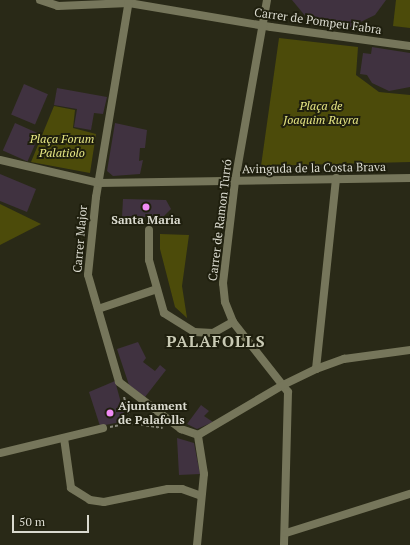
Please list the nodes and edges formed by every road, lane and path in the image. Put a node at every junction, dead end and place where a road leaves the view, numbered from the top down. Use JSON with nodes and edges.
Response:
{"nodes":[{"id":1,"x":40,"y":0,"type":"edge"},
{"id":2,"x":267,"y":0,"type":"edge"},
{"id":3,"x":129,"y":2,"type":"edge"},
{"id":4,"x":263,"y":26,"type":"junction"},
{"id":5,"x":410,"y":46,"type":"edge"},
{"id":6,"x":0,"y":160,"type":"edge"},
{"id":7,"x":336,"y":178,"type":"junction"},
{"id":8,"x":410,"y":178,"type":"edge"},
{"id":9,"x":235,"y":181,"type":"junction"},
{"id":10,"x":99,"y":183,"type":"junction"},
{"id":11,"x":149,"y":230,"type":"dead end"},
{"id":12,"x":157,"y":289,"type":"junction"},
{"id":13,"x":98,"y":309,"type":"junction"},
{"id":14,"x":232,"y":322,"type":"junction"},
{"id":15,"x":410,"y":350,"type":"edge"},
{"id":16,"x":316,"y":369,"type":"junction"},
{"id":17,"x":119,"y":382,"type":"junction"},
{"id":18,"x":283,"y":384,"type":"junction"},
{"id":19,"x":131,"y":423,"type":"junction"},
{"id":20,"x":103,"y":428,"type":"joint"},
{"id":21,"x":181,"y":430,"type":"junction"},
{"id":22,"x":198,"y":435,"type":"junction"},
{"id":23,"x":64,"y":438,"type":"junction"},
{"id":24,"x":0,"y":453,"type":"edge"},
{"id":25,"x":410,"y":494,"type":"edge"},
{"id":26,"x":201,"y":496,"type":"junction"},
{"id":27,"x":286,"y":533,"type":"junction"},
{"id":28,"x":197,"y":545,"type":"edge"},
{"id":29,"x":284,"y":545,"type":"edge"}],
"edges":[{"from":1,"to":3,"type":"street","name":"Carrer de Pompeu Fabra"},
{"from":2,"to":4,"type":"street","name":"Carrer de Ramon Turró"},
{"from":3,"to":4,"type":"street","name":"Carrer de Pompeu Fabra"},
{"from":3,"to":10,"type":"street","name":"Carrer Major"},
{"from":4,"to":5,"type":"street","name":"Carrer de Pompeu Fabra"},
{"from":4,"to":9,"type":"street","name":"Carrer de Ramon Turró"},
{"from":6,"to":10,"type":"street","name":"Avinguda de la Costa Brava"},
{"from":7,"to":8,"type":"street","name":"Avinguda de la Costa Brava"},
{"from":7,"to":9,"type":"street","name":"Avinguda de la Costa Brava"},
{"from":7,"to":16,"type":"street"},
{"from":9,"to":10,"type":"street","name":"Avinguda de la Costa Brava"},
{"from":9,"to":14,"type":"street","name":"Carrer de Ramon Turró"},
{"from":10,"to":13,"type":"street","name":"Carrer Major"},
{"from":11,"to":12,"type":"street"},
{"from":12,"to":13,"type":"street"},
{"from":12,"to":14,"type":"street"},
{"from":13,"to":17,"type":"street","name":"Carrer Major"},
{"from":14,"to":18,"type":"street","name":"Carrer de Ramon Turró"},
{"from":15,"to":16,"type":"street"},
{"from":16,"to":18,"type":"street"},
{"from":17,"to":19,"type":"path"},
{"from":17,"to":21,"type":"street"},
{"from":18,"to":22,"type":"street"},
{"from":18,"to":27,"type":"street","name":"Carrer de Ramon Turró"},
{"from":19,"to":20,"type":"path"},
{"from":19,"to":21,"type":"path"},
{"from":20,"to":23,"type":"street"},
{"from":21,"to":22,"type":"street"},
{"from":22,"to":26,"type":"street"},
{"from":23,"to":24,"type":"street"},
{"from":23,"to":26,"type":"street"},
{"from":25,"to":27,"type":"street"},
{"from":26,"to":28,"type":"street"},
{"from":27,"to":29,"type":"street","name":"Carrer de Ramon Turró"}]}
